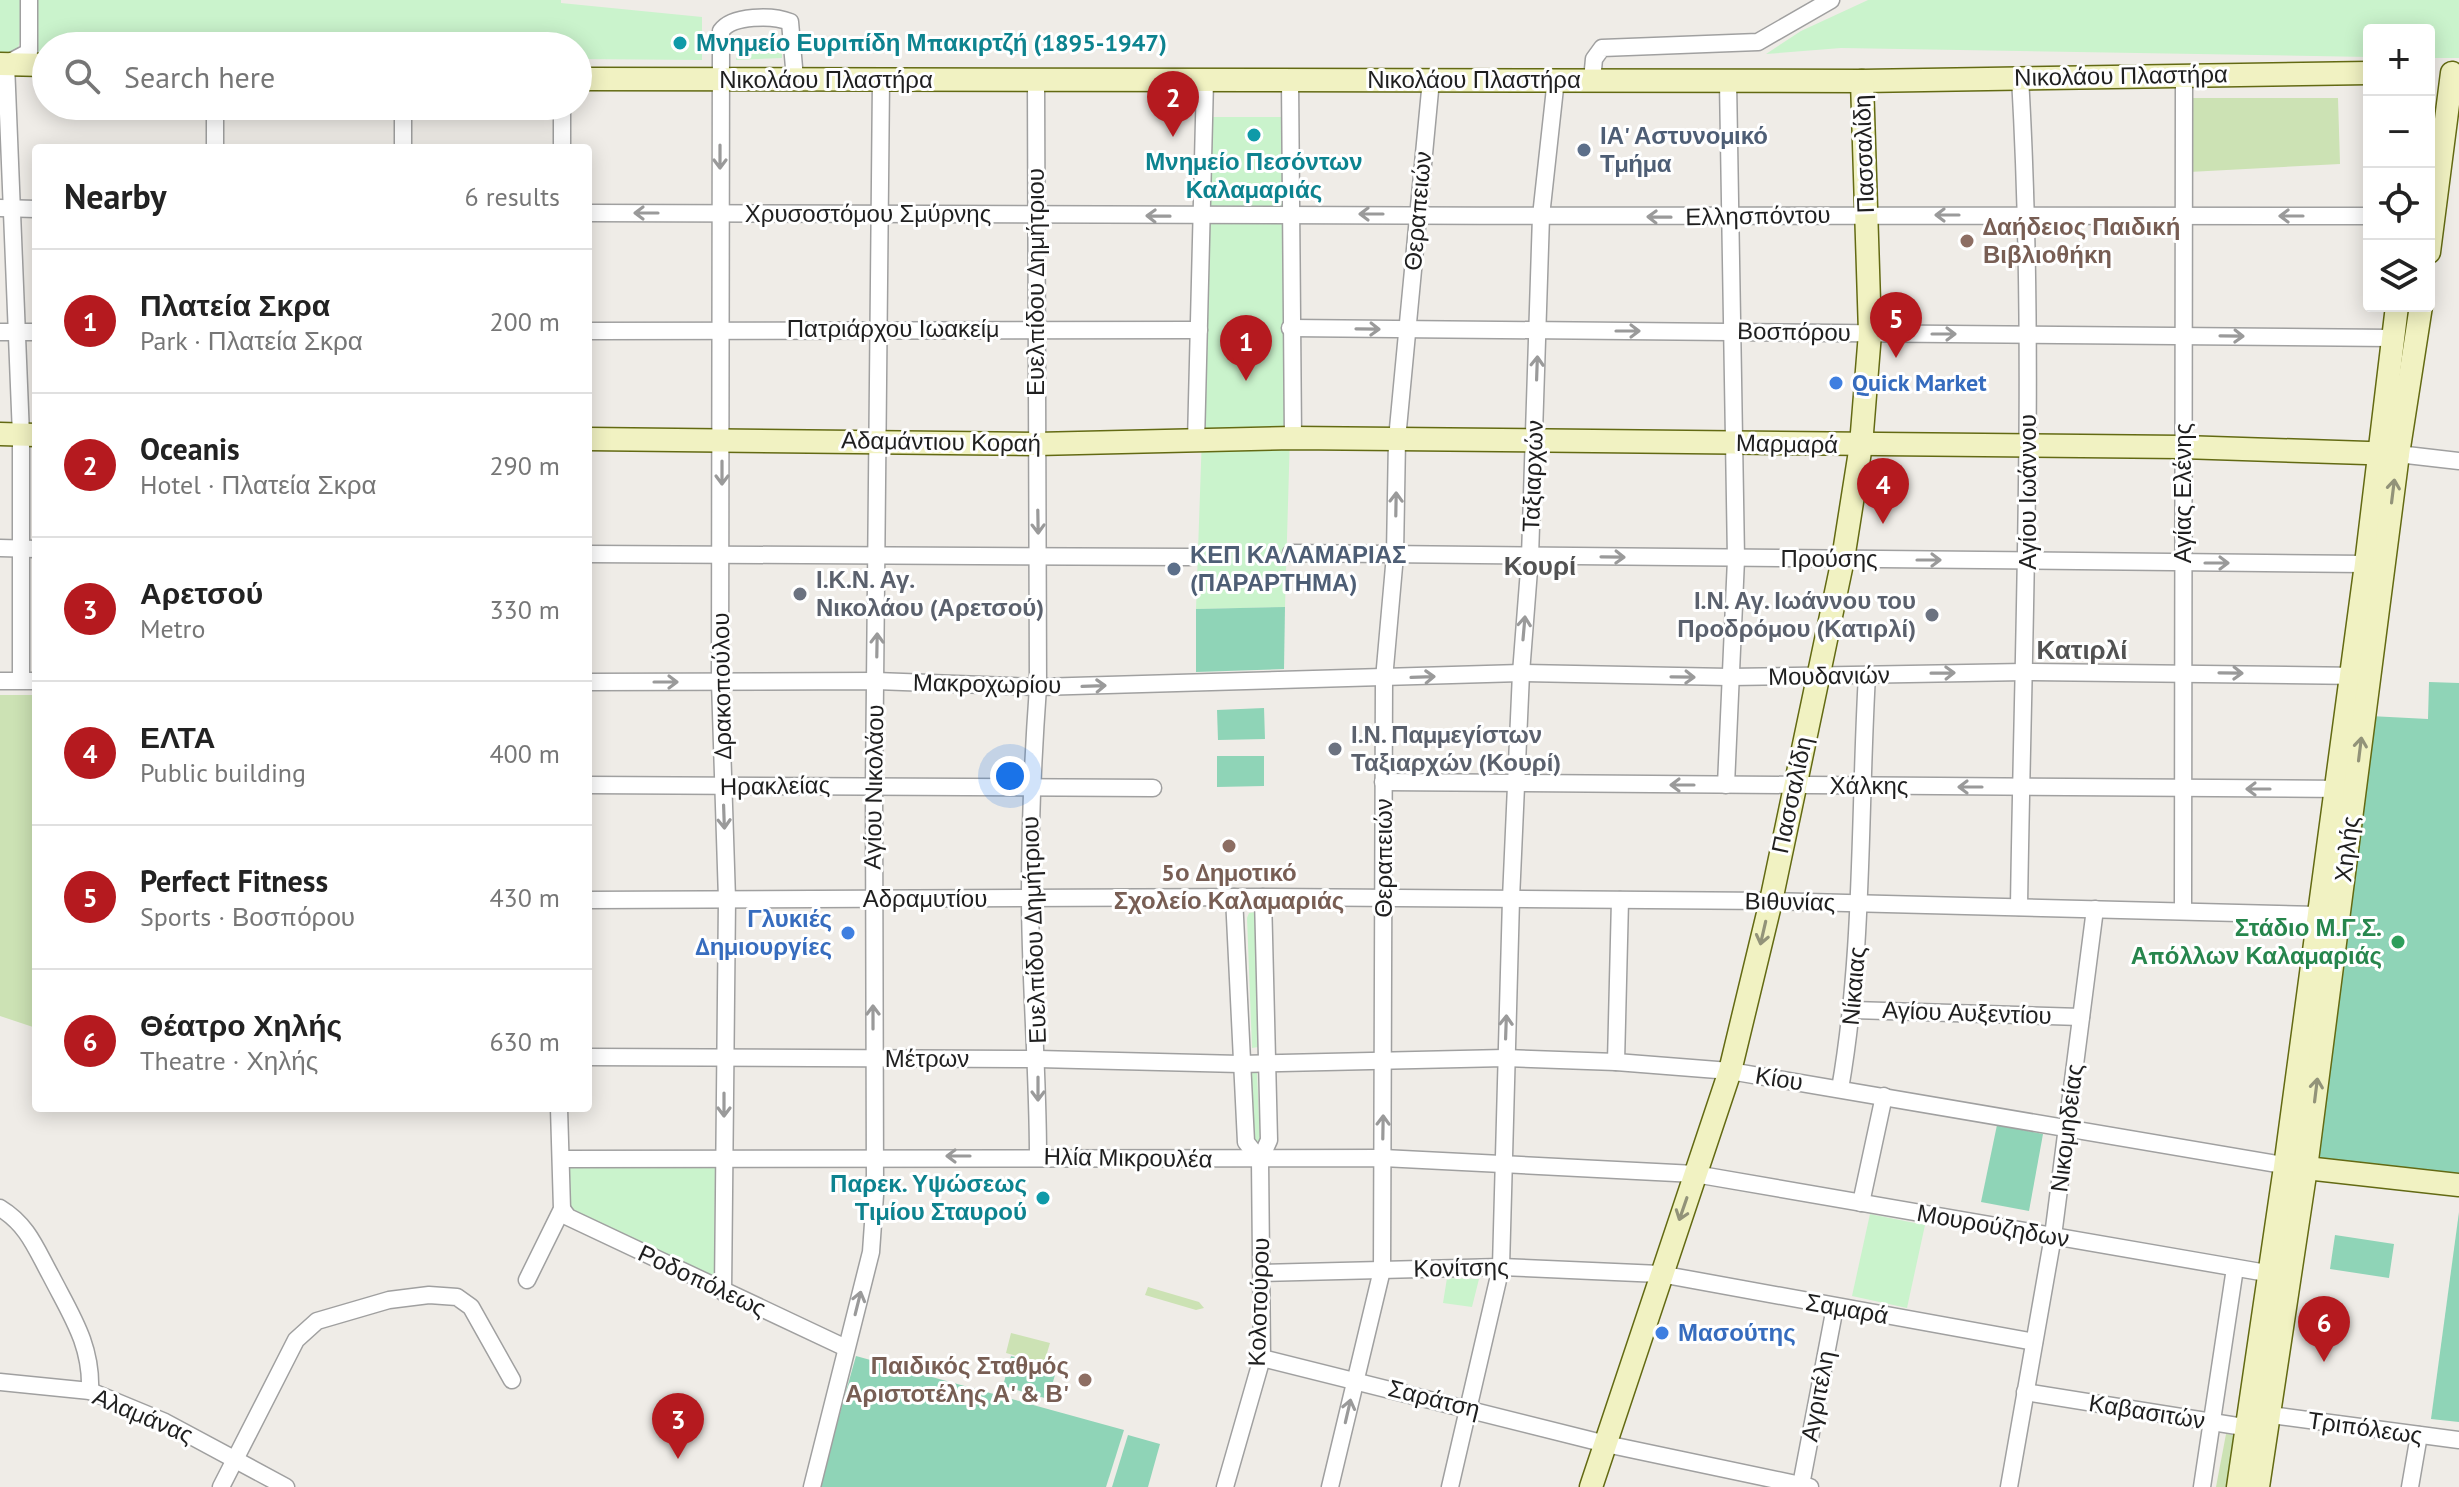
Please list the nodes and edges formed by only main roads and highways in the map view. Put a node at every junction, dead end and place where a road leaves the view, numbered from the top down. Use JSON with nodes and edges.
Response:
{"nodes":[{"id":1,"x":3,"y":64,"type":"edge"},
{"id":2,"x":32,"y":65,"type":"edge"},
{"id":3,"x":2363,"y":73,"type":"edge"},
{"id":4,"x":2435,"y":73,"type":"edge"},
{"id":5,"x":2456,"y":73,"type":"edge"},
{"id":6,"x":592,"y":79,"type":"edge"},
{"id":7,"x":1862,"y":81,"type":"junction"},
{"id":8,"x":2431,"y":240,"type":"edge"},
{"id":9,"x":2396,"y":312,"type":"edge"},
{"id":10,"x":2420,"y":312,"type":"edge"},
{"id":11,"x":1293,"y":438,"type":"joint"},
{"id":12,"x":592,"y":439,"type":"edge"},
{"id":13,"x":1861,"y":445,"type":"junction"},
{"id":14,"x":2388,"y":452,"type":"junction"},
{"id":15,"x":2360,"y":676,"type":"junction"},
{"id":16,"x":2345,"y":790,"type":"junction"},
{"id":17,"x":2296,"y":1167,"type":"junction"},
{"id":18,"x":2459,"y":1185,"type":"edge"},
{"id":19,"x":2263,"y":1424,"type":"junction"},
{"id":20,"x":1591,"y":1487,"type":"edge"},
{"id":21,"x":2238,"y":1487,"type":"edge"},
{"id":22,"x":2258,"y":1487,"type":"edge"}],
"edges":[{"from":1,"to":2,"type":"main road"},
{"from":3,"to":7,"type":"main road","name":"Νικολάου Πλαστήρα"},
{"from":4,"to":5,"type":"main road"},
{"from":5,"to":8,"type":"main road"},
{"from":6,"to":7,"type":"main road","name":"Νικολάου Πλαστήρα"},
{"from":7,"to":13,"type":"main road","name":"Πασσαλίδη"},
{"from":9,"to":14,"type":"main road","name":"Χηλής"},
{"from":10,"to":14,"type":"main road","name":"Χηλής"},
{"from":11,"to":12,"type":"main road","name":"Αδαμάντιου Κοραή"},
{"from":11,"to":13,"type":"main road","name":"Μαρμαρά"},
{"from":13,"to":14,"type":"main road","name":"Μαρμαρά"},
{"from":13,"to":20,"type":"main road","name":"Πασσαλίδη","one_way":true},
{"from":15,"to":14,"type":"main road","name":"Χηλής","one_way":true},
{"from":14,"to":15,"type":"main road","name":"Χηλής"},
{"from":15,"to":16,"type":"main road","name":"Χηλής"},
{"from":17,"to":16,"type":"main road","name":"Χηλής","one_way":true},
{"from":16,"to":17,"type":"main road","name":"Χηλής"},
{"from":17,"to":18,"type":"main road"},
{"from":17,"to":19,"type":"main road","name":"Χηλής"},
{"from":19,"to":21,"type":"main road","name":"Χηλής"},
{"from":19,"to":22,"type":"main road","name":"Χηλής"}]}
